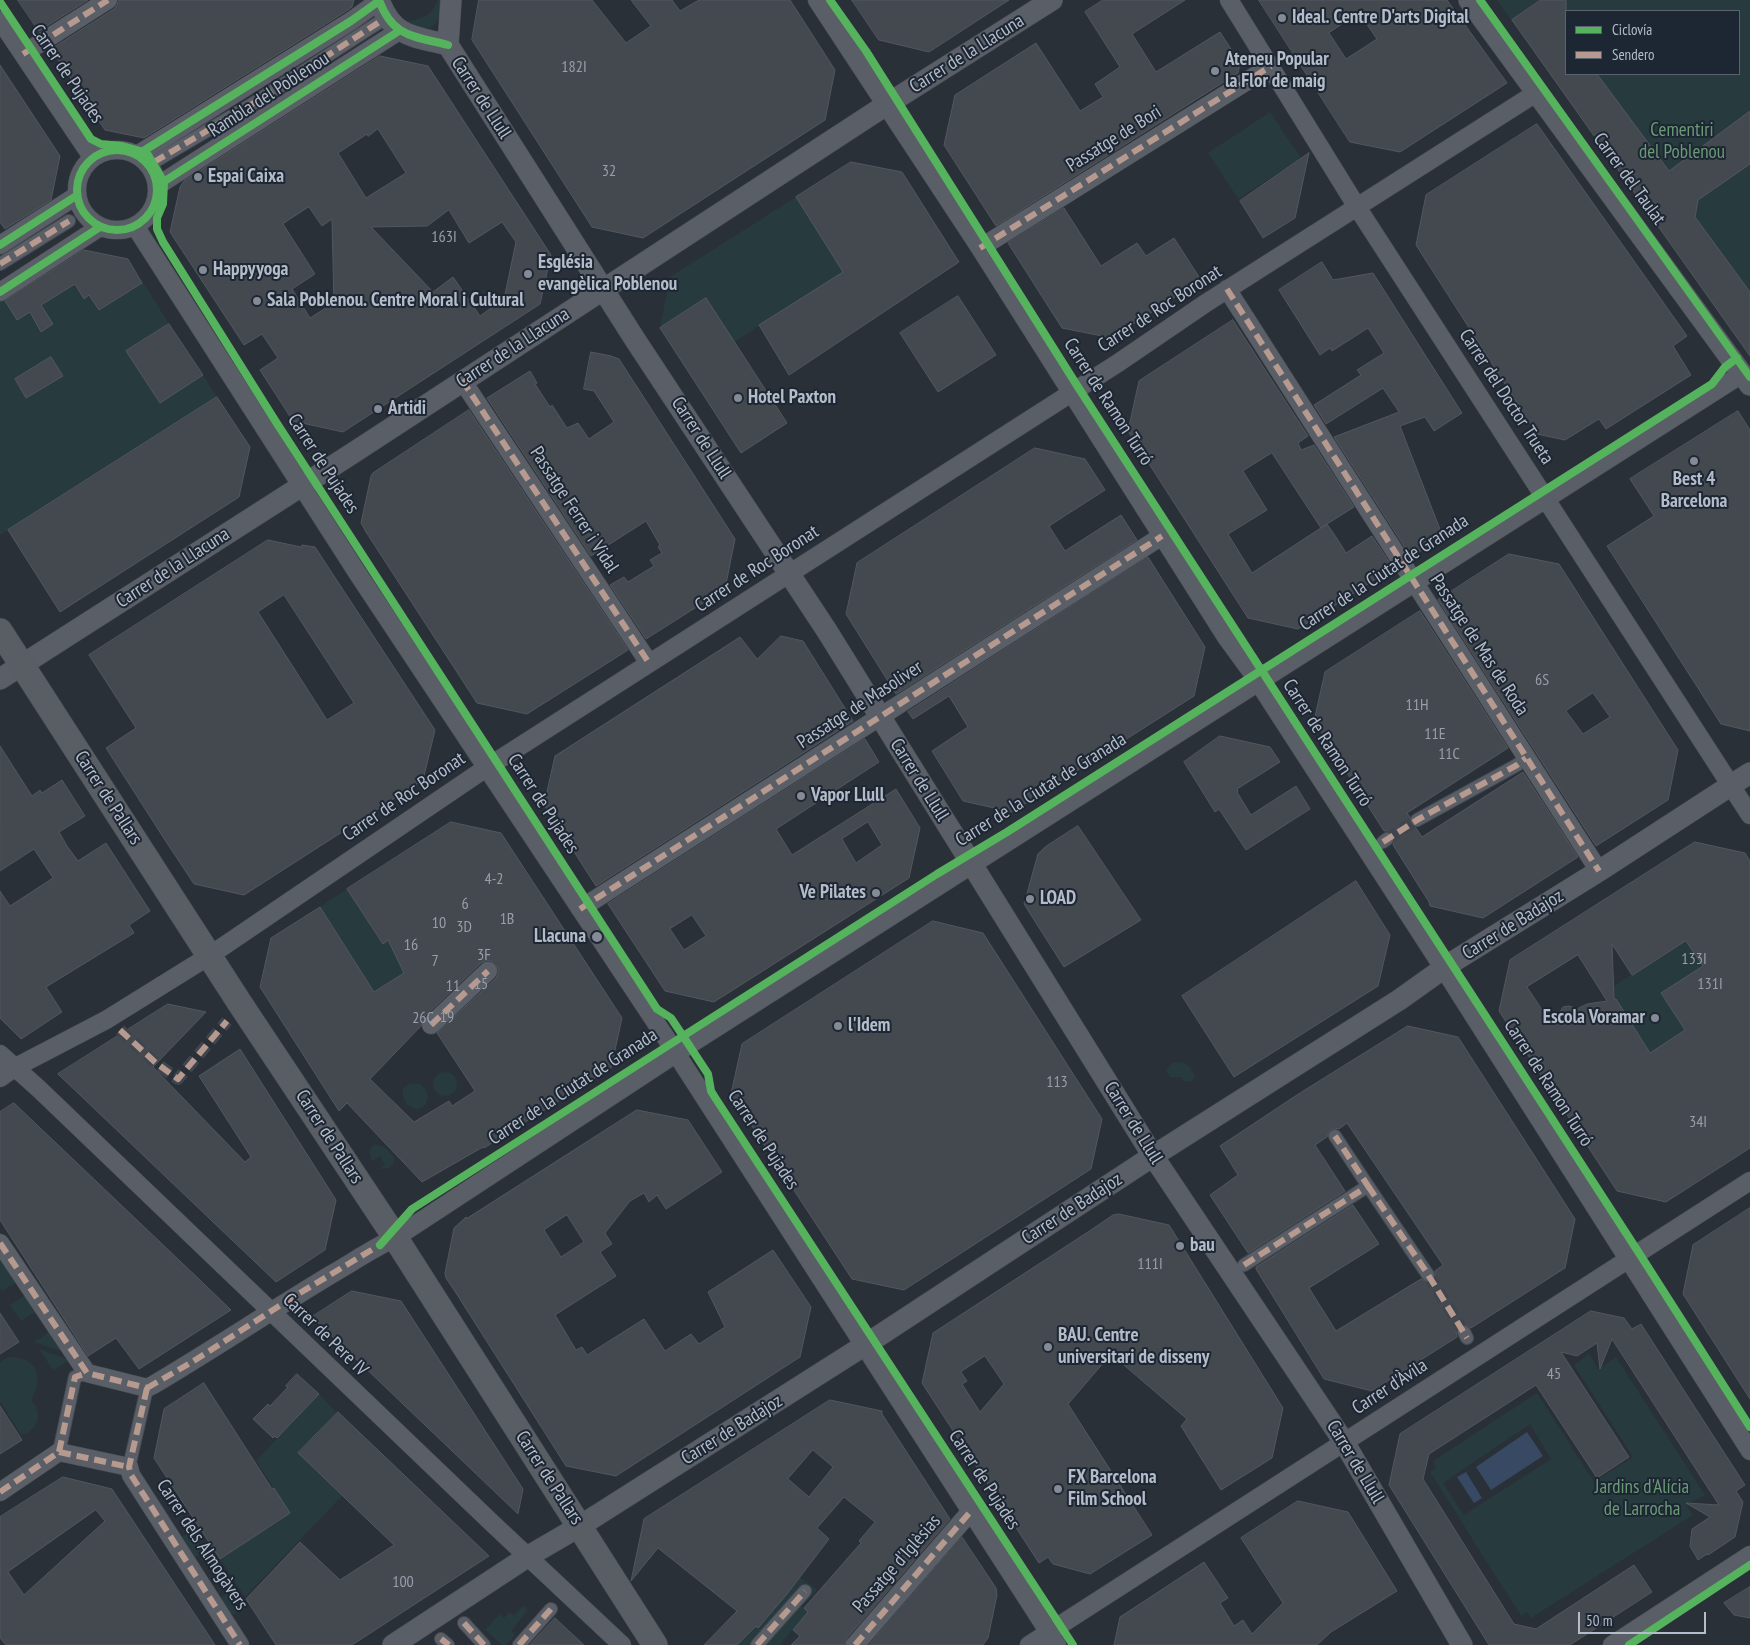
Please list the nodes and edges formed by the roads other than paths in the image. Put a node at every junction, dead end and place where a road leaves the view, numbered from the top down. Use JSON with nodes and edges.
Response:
{"nodes":[{"id":1,"x":108,"y":0,"type":"edge"},
{"id":2,"x":817,"y":0,"type":"edge"},
{"id":3,"x":1052,"y":0,"type":"edge"},
{"id":4,"x":1229,"y":0,"type":"edge"},
{"id":5,"x":1469,"y":0,"type":"edge"},
{"id":6,"x":449,"y":9,"type":"edge"},
{"id":7,"x":385,"y":13,"type":"edge"},
{"id":8,"x":0,"y":20,"type":"edge"},
{"id":9,"x":422,"y":38,"type":"junction"},
{"id":10,"x":448,"y":45,"type":"junction"},
{"id":11,"x":23,"y":54,"type":"junction"},
{"id":12,"x":1271,"y":66,"type":"junction"},
{"id":13,"x":1536,"y":93,"type":"junction"},
{"id":14,"x":886,"y":105,"type":"junction"},
{"id":15,"x":137,"y":155,"type":"junction"},
{"id":16,"x":92,"y":157,"type":"junction"},
{"id":17,"x":154,"y":162,"type":"dead end"},
{"id":18,"x":157,"y":186,"type":"junction"},
{"id":19,"x":76,"y":196,"type":"junction"},
{"id":20,"x":1357,"y":207,"type":"junction"},
{"id":21,"x":69,"y":221,"type":"dead end"},
{"id":22,"x":135,"y":226,"type":"junction"},
{"id":23,"x":100,"y":227,"type":"junction"},
{"id":24,"x":2,"y":239,"type":"edge"},
{"id":25,"x":980,"y":248,"type":"junction"},
{"id":26,"x":0,"y":264,"type":"edge"},
{"id":27,"x":603,"y":289,"type":"junction"},
{"id":28,"x":1227,"y":290,"type":"junction"},
{"id":29,"x":0,"y":292,"type":"edge"},
{"id":30,"x":462,"y":380,"type":"junction"},
{"id":31,"x":1746,"y":380,"type":"edge"},
{"id":32,"x":1071,"y":391,"type":"junction"},
{"id":33,"x":302,"y":486,"type":"junction"},
{"id":34,"x":1546,"y":499,"type":"junction"},
{"id":35,"x":1162,"y":536,"type":"junction"},
{"id":36,"x":790,"y":574,"type":"junction"},
{"id":37,"x":1414,"y":582,"type":"junction"},
{"id":38,"x":0,"y":631,"type":"edge"},
{"id":39,"x":649,"y":663,"type":"junction"},
{"id":40,"x":22,"y":665,"type":"junction"},
{"id":41,"x":0,"y":679,"type":"edge"},
{"id":42,"x":1258,"y":682,"type":"junction"},
{"id":43,"x":880,"y":718,"type":"junction"},
{"id":44,"x":1526,"y":758,"type":"junction"},
{"id":45,"x":486,"y":768,"type":"junction"},
{"id":46,"x":1750,"y":772,"type":"edge"},
{"id":47,"x":1730,"y":785,"type":"junction"},
{"id":48,"x":1750,"y":815,"type":"edge"},
{"id":49,"x":1417,"y":820,"type":"tunnel mouth"},
{"id":50,"x":972,"y":866,"type":"junction"},
{"id":51,"x":1599,"y":871,"type":"junction"},
{"id":52,"x":580,"y":909,"type":"junction"},
{"id":53,"x":210,"y":956,"type":"junction"},
{"id":54,"x":1444,"y":969,"type":"junction"},
{"id":55,"x":488,"y":971,"type":"dead end"},
{"id":56,"x":430,"y":1025,"type":"dead end"},
{"id":57,"x":676,"y":1053,"type":"junction"},
{"id":58,"x":0,"y":1054,"type":"edge"},
{"id":59,"x":7,"y":1073,"type":"edge"},
{"id":60,"x":1335,"y":1136,"type":"dead end"},
{"id":61,"x":1153,"y":1156,"type":"junction"},
{"id":62,"x":1750,"y":1181,"type":"edge"},
{"id":63,"x":1368,"y":1186,"type":"junction"},
{"id":64,"x":395,"y":1238,"type":"junction"},
{"id":65,"x":0,"y":1243,"type":"edge"},
{"id":66,"x":1628,"y":1259,"type":"junction"},
{"id":67,"x":1244,"y":1265,"type":"dead end"},
{"id":68,"x":1428,"y":1275,"type":"tunnel mouth"},
{"id":69,"x":270,"y":1312,"type":"junction"},
{"id":70,"x":865,"y":1345,"type":"junction"},
{"id":71,"x":84,"y":1370,"type":"junction"},
{"id":72,"x":147,"y":1388,"type":"junction"},
{"id":73,"x":1344,"y":1442,"type":"junction"},
{"id":74,"x":1750,"y":1451,"type":"edge"},
{"id":75,"x":59,"y":1452,"type":"junction"},
{"id":76,"x":129,"y":1467,"type":"junction"},
{"id":77,"x":0,"y":1492,"type":"edge"},
{"id":78,"x":971,"y":1511,"type":"junction"},
{"id":79,"x":580,"y":1526,"type":"junction"},
{"id":80,"x":1750,"y":1555,"type":"edge"},
{"id":81,"x":527,"y":1557,"type":"junction"},
{"id":82,"x":805,"y":1591,"type":"dead end"},
{"id":83,"x":551,"y":1609,"type":"dead end"},
{"id":84,"x":464,"y":1623,"type":"dead end"},
{"id":85,"x":1053,"y":1639,"type":"edge"},
{"id":86,"x":240,"y":1645,"type":"edge"},
{"id":87,"x":393,"y":1645,"type":"edge"},
{"id":88,"x":484,"y":1645,"type":"edge"},
{"id":89,"x":520,"y":1645,"type":"edge"},
{"id":90,"x":622,"y":1645,"type":"edge"},
{"id":91,"x":655,"y":1645,"type":"edge"},
{"id":92,"x":757,"y":1645,"type":"edge"},
{"id":93,"x":855,"y":1645,"type":"edge"},
{"id":94,"x":1029,"y":1645,"type":"edge"},
{"id":95,"x":1462,"y":1645,"type":"edge"},
{"id":96,"x":1612,"y":1645,"type":"edge"}],
"edges":[{"from":1,"to":11,"type":"street"},
{"from":2,"to":14,"type":"street","name":"Carrer de Ramon Turró"},
{"from":3,"to":14,"type":"street","name":"Carrer de la Llacuna"},
{"from":4,"to":12,"type":"street","name":"Carrer del Doctor Trueta"},
{"from":5,"to":13,"type":"street","name":"Carrer del Taulat"},
{"from":6,"to":9,"type":"street"},
{"from":6,"to":10,"type":"street"},
{"from":7,"to":9,"type":"street"},
{"from":7,"to":15,"type":"street","name":"Rambla del Poblenou"},
{"from":7,"to":17,"type":"street","name":"Rambla del Poblenou"},
{"from":7,"to":18,"type":"street","name":"Rambla del Poblenou"},
{"from":8,"to":11,"type":"street","name":"Carrer de Pujades"},
{"from":9,"to":10,"type":"street"},
{"from":10,"to":27,"type":"street","name":"Carrer de Llull"},
{"from":11,"to":16,"type":"street","name":"Carrer de Pujades"},
{"from":12,"to":20,"type":"street","name":"Carrer del Doctor Trueta"},
{"from":12,"to":25,"type":"street","name":"Passatge de Bori"},
{"from":13,"to":20,"type":"street","name":"Carrer de Roc Boronat"},
{"from":13,"to":31,"type":"street","name":"Carrer del Taulat"},
{"from":14,"to":25,"type":"street","name":"Carrer de Ramon Turró"},
{"from":14,"to":27,"type":"street","name":"Carrer de la Llacuna"},
{"from":15,"to":16,"type":"street"},
{"from":15,"to":18,"type":"street"},
{"from":16,"to":19,"type":"street"},
{"from":18,"to":22,"type":"street"},
{"from":19,"to":23,"type":"street"},
{"from":19,"to":24,"type":"street"},
{"from":20,"to":28,"type":"street","name":"Carrer de Roc Boronat"},
{"from":20,"to":34,"type":"street","name":"Carrer del Doctor Trueta"},
{"from":21,"to":26,"type":"street"},
{"from":22,"to":23,"type":"street"},
{"from":22,"to":33,"type":"street","name":"Carrer de Pujades"},
{"from":23,"to":29,"type":"street"},
{"from":25,"to":32,"type":"street","name":"Carrer de Ramon Turró"},
{"from":27,"to":30,"type":"street","name":"Carrer de la Llacuna"},
{"from":27,"to":36,"type":"street","name":"Carrer de Llull"},
{"from":28,"to":32,"type":"street","name":"Carrer de Roc Boronat"},
{"from":28,"to":37,"type":"street","name":"Passatge de Mas de Roda"},
{"from":30,"to":33,"type":"street","name":"Carrer de la Llacuna"},
{"from":30,"to":39,"type":"street","name":"Passatge Ferrer i Vidal"},
{"from":31,"to":34,"type":"street","name":"Carrer de la Ciutat de Granada"},
{"from":32,"to":35,"type":"street","name":"Carrer de Ramon Turró"},
{"from":32,"to":36,"type":"street","name":"Carrer de Roc Boronat"},
{"from":33,"to":40,"type":"street","name":"Carrer de la Llacuna"},
{"from":33,"to":45,"type":"street","name":"Carrer de Pujades"},
{"from":34,"to":37,"type":"street","name":"Carrer de la Ciutat de Granada"},
{"from":34,"to":47,"type":"street","name":"Carrer del Doctor Trueta"},
{"from":35,"to":42,"type":"street","name":"Carrer de Ramon Turró"},
{"from":35,"to":43,"type":"street","name":"Passatge de Masoliver"},
{"from":36,"to":39,"type":"street","name":"Carrer de Roc Boronat"},
{"from":36,"to":43,"type":"street","name":"Carrer de Llull"},
{"from":37,"to":42,"type":"street","name":"Carrer de la Ciutat de Granada"},
{"from":37,"to":44,"type":"street","name":"Passatge de Mas de Roda"},
{"from":38,"to":40,"type":"main road","name":"Carrer de Pallars"},
{"from":39,"to":45,"type":"street","name":"Carrer de Roc Boronat"},
{"from":40,"to":41,"type":"street","name":"Carrer de la Llacuna"},
{"from":40,"to":53,"type":"main road","name":"Carrer de Pallars"},
{"from":42,"to":50,"type":"street","name":"Carrer de la Ciutat de Granada"},
{"from":42,"to":54,"type":"street","name":"Carrer de Ramon Turró"},
{"from":43,"to":50,"type":"street","name":"Carrer de Llull"},
{"from":43,"to":52,"type":"street","name":"Passatge de Masoliver"},
{"from":44,"to":49,"type":"street"},
{"from":44,"to":51,"type":"street","name":"Passatge de Mas de Roda"},
{"from":45,"to":52,"type":"street","name":"Carrer de Pujades"},
{"from":45,"to":53,"type":"street","name":"Carrer de Roc Boronat"},
{"from":46,"to":47,"type":"street","name":"Carrer de Badajoz"},
{"from":47,"to":48,"type":"street","name":"Carrer del Doctor Trueta"},
{"from":47,"to":51,"type":"street","name":"Carrer de Badajoz"},
{"from":50,"to":57,"type":"street","name":"Carrer de la Ciutat de Granada"},
{"from":50,"to":61,"type":"street","name":"Carrer de Llull"},
{"from":51,"to":54,"type":"street","name":"Carrer de Badajoz"},
{"from":52,"to":57,"type":"street","name":"Carrer de Pujades"},
{"from":53,"to":59,"type":"street","name":"Carrer de Roc Boronat"},
{"from":53,"to":64,"type":"main road","name":"Carrer de Pallars"},
{"from":54,"to":61,"type":"street","name":"Carrer de Badajoz"},
{"from":54,"to":66,"type":"street","name":"Carrer de Ramon Turró"},
{"from":55,"to":56,"type":"street"},
{"from":57,"to":64,"type":"street","name":"Carrer de la Ciutat de Granada"},
{"from":57,"to":70,"type":"street","name":"Carrer de Pujades"},
{"from":58,"to":59,"type":"street","name":"Carrer de Pere IV"},
{"from":59,"to":69,"type":"street","name":"Carrer de Pere IV"},
{"from":60,"to":63,"type":"street"},
{"from":61,"to":70,"type":"street","name":"Carrer de Badajoz"},
{"from":61,"to":73,"type":"street","name":"Carrer de Llull"},
{"from":62,"to":66,"type":"street","name":"Carrer d'Àvila"},
{"from":63,"to":67,"type":"street"},
{"from":63,"to":68,"type":"street"},
{"from":64,"to":69,"type":"street","name":"Carrer de la Ciutat de Granada"},
{"from":64,"to":79,"type":"main road","name":"Carrer de Pallars"},
{"from":65,"to":71,"type":"street"},
{"from":66,"to":73,"type":"street","name":"Carrer d'Àvila"},
{"from":66,"to":74,"type":"street","name":"Carrer de Ramon Turró"},
{"from":69,"to":72,"type":"street","name":"Carrer de la Ciutat de Granada"},
{"from":69,"to":81,"type":"street","name":"Carrer de Pere IV"},
{"from":70,"to":78,"type":"street","name":"Carrer de Pujades"},
{"from":70,"to":79,"type":"street","name":"Carrer de Badajoz"},
{"from":71,"to":72,"type":"street"},
{"from":71,"to":75,"type":"street"},
{"from":72,"to":76,"type":"street"},
{"from":73,"to":85,"type":"street","name":"Carrer d'Àvila"},
{"from":73,"to":95,"type":"street","name":"Carrer de Llull"},
{"from":75,"to":76,"type":"street"},
{"from":75,"to":77,"type":"street"},
{"from":76,"to":86,"type":"street","name":"Carrer dels Almogàvers"},
{"from":78,"to":85,"type":"street","name":"Carrer de Pujades"},
{"from":78,"to":93,"type":"street","name":"Passatge d'Iglèsias"},
{"from":79,"to":81,"type":"street","name":"Carrer de Badajoz"},
{"from":79,"to":91,"type":"main road","name":"Carrer de Pallars"},
{"from":80,"to":96,"type":"street"},
{"from":81,"to":87,"type":"street","name":"Carrer de Badajoz"},
{"from":81,"to":90,"type":"street","name":"Carrer de Pere IV"},
{"from":82,"to":92,"type":"street"},
{"from":83,"to":89,"type":"street"},
{"from":84,"to":88,"type":"street"},
{"from":85,"to":94,"type":"street","name":"Carrer d'Àvila"}]}
